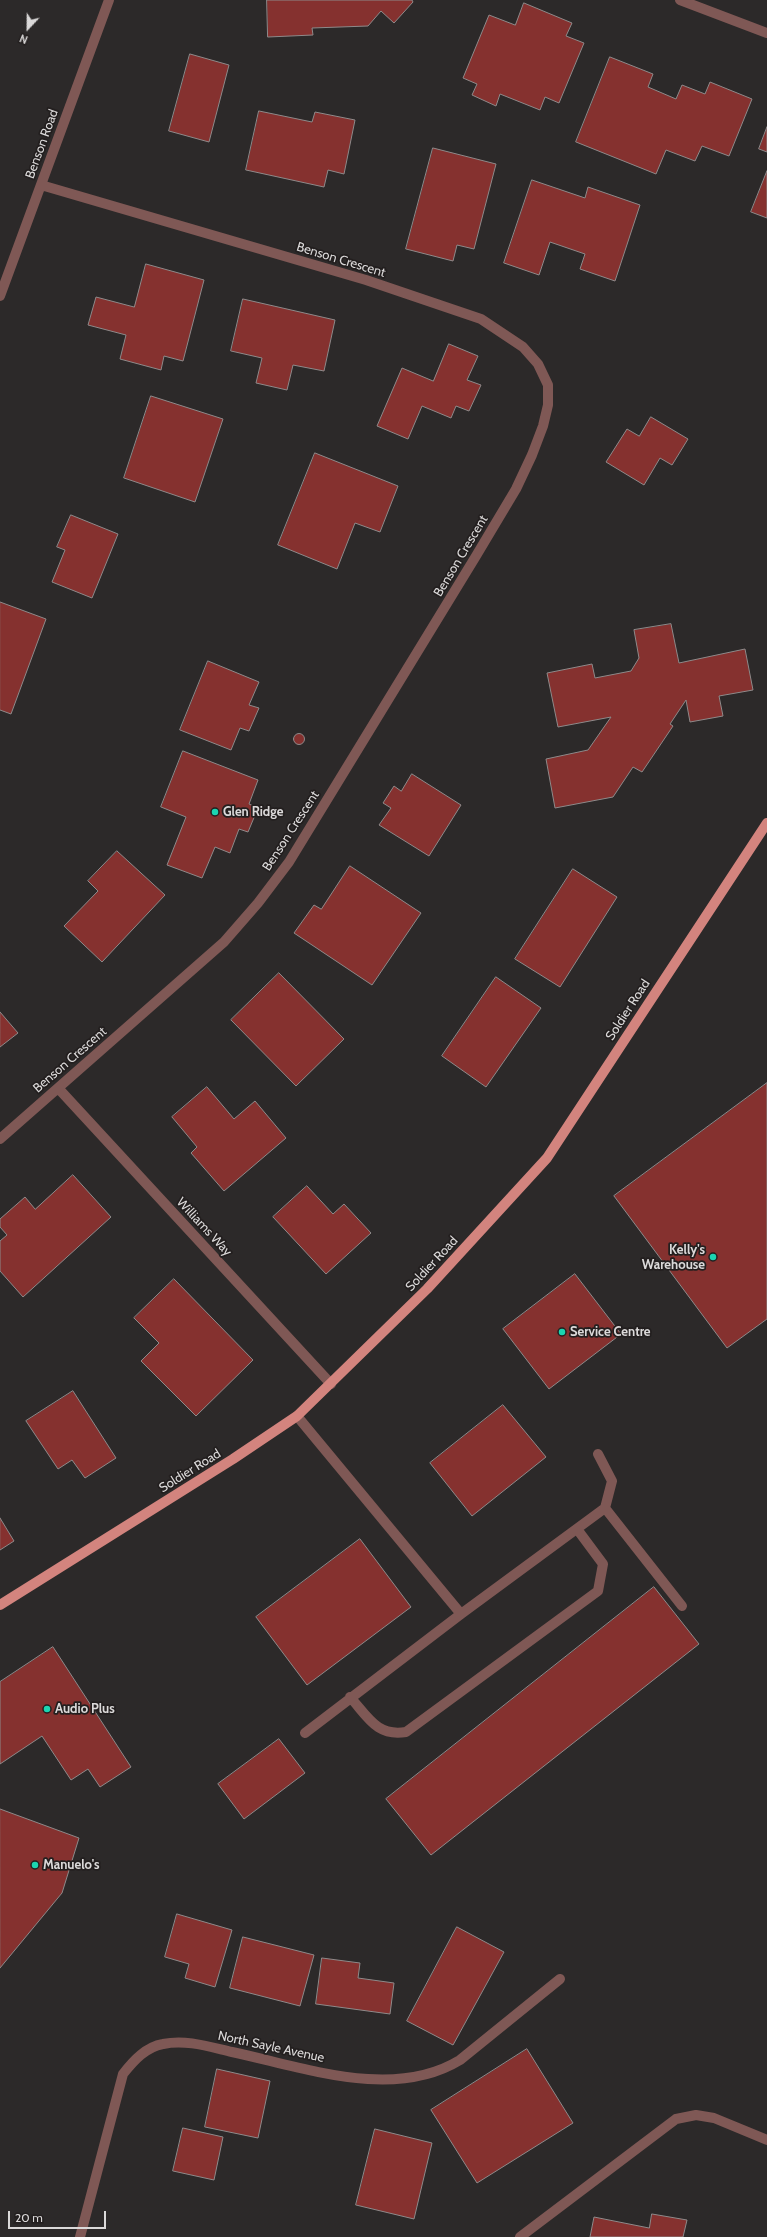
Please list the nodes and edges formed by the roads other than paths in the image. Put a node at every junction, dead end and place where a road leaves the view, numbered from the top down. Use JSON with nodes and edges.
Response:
{"nodes":[{"id":1,"x":109,"y":0,"type":"edge"},
{"id":2,"x":680,"y":0,"type":"edge"},
{"id":3,"x":767,"y":33,"type":"edge"},
{"id":4,"x":41,"y":185,"type":"junction"},
{"id":5,"x":0,"y":296,"type":"edge"},
{"id":6,"x":767,"y":823,"type":"edge"},
{"id":7,"x":58,"y":1088,"type":"junction"},
{"id":8,"x":0,"y":1139,"type":"edge"},
{"id":9,"x":331,"y":1384,"type":"junction"},
{"id":10,"x":297,"y":1416,"type":"junction"},
{"id":11,"x":598,"y":1454,"type":"dead end"},
{"id":12,"x":605,"y":1508,"type":"junction"},
{"id":13,"x":577,"y":1529,"type":"junction"},
{"id":14,"x":0,"y":1605,"type":"edge"},
{"id":15,"x":682,"y":1606,"type":"dead end"},
{"id":16,"x":460,"y":1614,"type":"junction"},
{"id":17,"x":350,"y":1697,"type":"junction"},
{"id":18,"x":305,"y":1733,"type":"dead end"},
{"id":19,"x":560,"y":1979,"type":"dead end"},
{"id":20,"x":767,"y":2140,"type":"edge"},
{"id":21,"x":80,"y":2237,"type":"edge"},
{"id":22,"x":520,"y":2237,"type":"edge"}],
"edges":[{"from":1,"to":4,"type":"street","name":"Benson Road"},
{"from":2,"to":3,"type":"street"},
{"from":4,"to":5,"type":"street","name":"Benson Road"},
{"from":4,"to":7,"type":"street","name":"Benson Crescent"},
{"from":6,"to":9,"type":"main road","name":"Soldier Road"},
{"from":7,"to":8,"type":"street","name":"Benson Crescent"},
{"from":7,"to":9,"type":"street","name":"Williams Way"},
{"from":9,"to":10,"type":"main road","name":"Soldier Road"},
{"from":10,"to":14,"type":"main road","name":"Soldier Road"},
{"from":10,"to":16,"type":"street"},
{"from":11,"to":12,"type":"street"},
{"from":12,"to":13,"type":"street"},
{"from":12,"to":15,"type":"street"},
{"from":13,"to":16,"type":"street"},
{"from":13,"to":17,"type":"street"},
{"from":16,"to":17,"type":"street"},
{"from":17,"to":18,"type":"street"},
{"from":19,"to":21,"type":"street","name":"North Sayle Avenue"},
{"from":20,"to":22,"type":"street"}]}
